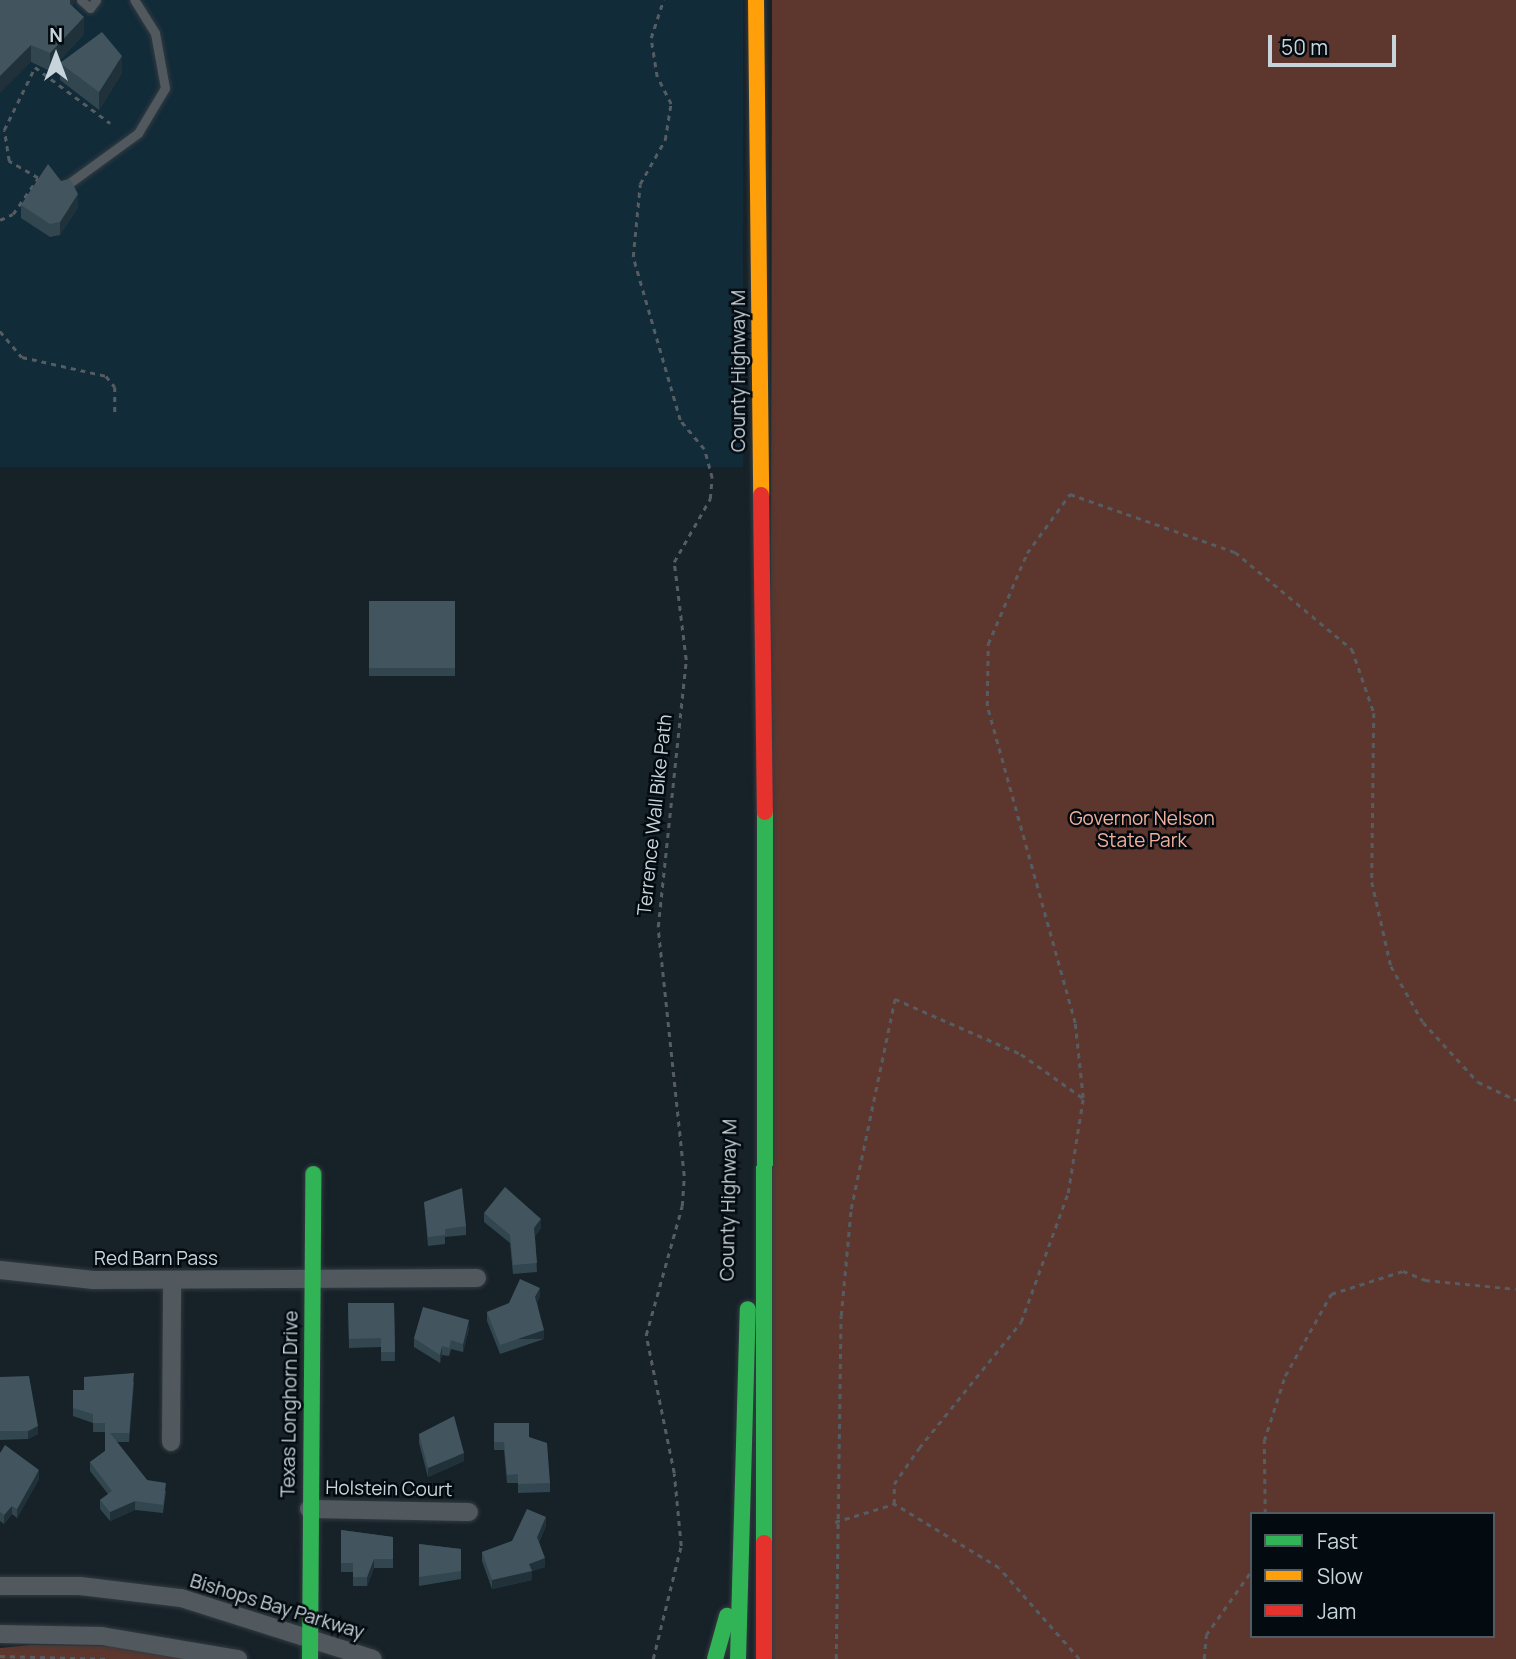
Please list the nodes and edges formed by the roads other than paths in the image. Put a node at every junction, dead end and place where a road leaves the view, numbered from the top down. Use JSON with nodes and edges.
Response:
{"nodes":[{"id":1,"x":81,"y":0,"type":"edge"},
{"id":2,"x":96,"y":0,"type":"edge"},
{"id":3,"x":134,"y":0,"type":"edge"},
{"id":4,"x":756,"y":0,"type":"edge"},
{"id":5,"x":64,"y":188,"type":"edge"},
{"id":6,"x":762,"y":741,"type":"junction"},
{"id":7,"x":313,"y":1174,"type":"dead end"},
{"id":8,"x":0,"y":1270,"type":"edge"},
{"id":9,"x":477,"y":1278,"type":"dead end"},
{"id":10,"x":313,"y":1279,"type":"junction"},
{"id":11,"x":172,"y":1280,"type":"junction"},
{"id":12,"x":746,"y":1386,"type":"junction"},
{"id":13,"x":171,"y":1442,"type":"dead end"},
{"id":14,"x":309,"y":1509,"type":"junction"},
{"id":15,"x":470,"y":1512,"type":"dead end"},
{"id":16,"x":0,"y":1586,"type":"edge"},
{"id":17,"x":0,"y":1634,"type":"edge"},
{"id":18,"x":307,"y":1635,"type":"junction"},
{"id":19,"x":238,"y":1659,"type":"edge"},
{"id":20,"x":310,"y":1659,"type":"edge"},
{"id":21,"x":373,"y":1659,"type":"edge"},
{"id":22,"x":715,"y":1659,"type":"edge"},
{"id":23,"x":738,"y":1659,"type":"edge"},
{"id":24,"x":764,"y":1659,"type":"edge"}],
"edges":[{"from":1,"to":2,"type":"lane"},
{"from":3,"to":5,"type":"lane"},
{"from":4,"to":6,"type":"main road","name":"County Highway M"},
{"from":6,"to":12,"type":"main road","name":"County Highway M"},
{"from":6,"to":24,"type":"main road","name":"County Highway M"},
{"from":7,"to":10,"type":"main road","name":"Texas Longhorn Drive"},
{"from":8,"to":11,"type":"street","name":"Red Barn Pass"},
{"from":9,"to":10,"type":"street","name":"Red Barn Pass"},
{"from":10,"to":11,"type":"street","name":"Red Barn Pass"},
{"from":10,"to":14,"type":"main road","name":"Texas Longhorn Drive"},
{"from":11,"to":13,"type":"street"},
{"from":12,"to":22,"type":"main road"},
{"from":12,"to":23,"type":"main road","name":"County Highway M"},
{"from":14,"to":15,"type":"street","name":"Holstein Court"},
{"from":14,"to":18,"type":"main road","name":"Texas Longhorn Drive"},
{"from":16,"to":18,"type":"street","name":"Bishops Bay Parkway"},
{"from":17,"to":19,"type":"street"},
{"from":18,"to":20,"type":"main road","name":"Texas Longhorn Drive"},
{"from":18,"to":21,"type":"street","name":"Bishops Bay Parkway"}]}
